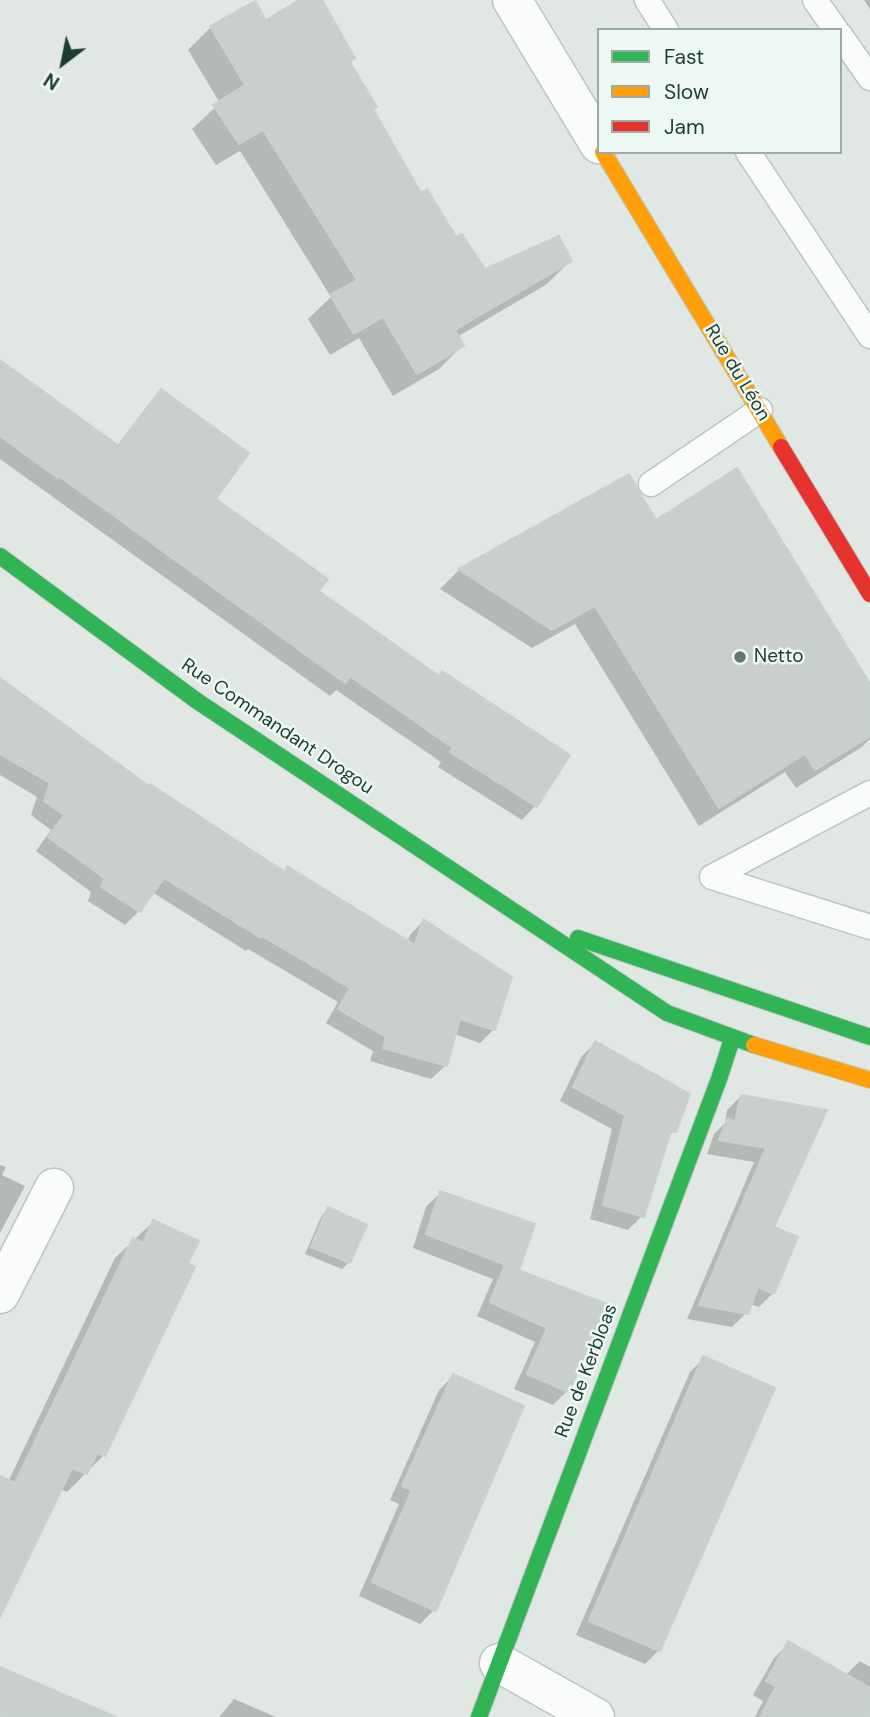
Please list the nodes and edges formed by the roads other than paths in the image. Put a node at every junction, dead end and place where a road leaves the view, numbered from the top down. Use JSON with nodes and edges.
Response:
{"nodes":[{"id":1,"x":512,"y":0,"type":"edge"},
{"id":2,"x":647,"y":0,"type":"edge"},
{"id":3,"x":816,"y":0,"type":"edge"},
{"id":4,"x":665,"y":28,"type":"edge"},
{"id":5,"x":835,"y":28,"type":"edge"},
{"id":6,"x":842,"y":39,"type":"edge"},
{"id":7,"x":870,"y":78,"type":"edge"},
{"id":8,"x":597,"y":141,"type":"edge"},
{"id":9,"x":604,"y":154,"type":"edge"},
{"id":10,"x":749,"y":154,"type":"edge"},
{"id":11,"x":870,"y":336,"type":"edge"},
{"id":12,"x":760,"y":411,"type":"junction"},
{"id":13,"x":651,"y":484,"type":"dead end"},
{"id":14,"x":0,"y":556,"type":"edge"},
{"id":15,"x":870,"y":594,"type":"edge"},
{"id":16,"x":870,"y":793,"type":"edge"},
{"id":17,"x":536,"y":924,"type":"junction"},
{"id":18,"x":870,"y":927,"type":"edge"},
{"id":19,"x":870,"y":1037,"type":"edge"},
{"id":20,"x":732,"y":1039,"type":"junction"},
{"id":21,"x":870,"y":1080,"type":"edge"},
{"id":22,"x":54,"y":1188,"type":"dead end"},
{"id":23,"x":0,"y":1294,"type":"edge"},
{"id":24,"x":499,"y":1664,"type":"junction"},
{"id":25,"x":479,"y":1717,"type":"edge"},
{"id":26,"x":595,"y":1717,"type":"edge"}],
"edges":[{"from":1,"to":8,"type":"street"},
{"from":2,"to":4,"type":"lane"},
{"from":3,"to":5,"type":"lane"},
{"from":6,"to":7,"type":"lane"},
{"from":9,"to":12,"type":"street","name":"Rue du Léon"},
{"from":10,"to":11,"type":"lane"},
{"from":12,"to":13,"type":"lane"},
{"from":12,"to":15,"type":"street","name":"Rue du Léon"},
{"from":14,"to":17,"type":"street","name":"Rue Commandant Drogou"},
{"from":16,"to":18,"type":"lane"},
{"from":17,"to":19,"type":"street","name":"Rue Commandant Drogou"},
{"from":17,"to":20,"type":"street","name":"Rue Commandant Drogou"},
{"from":20,"to":21,"type":"street","name":"Rue Commandant Drogou"},
{"from":20,"to":24,"type":"street","name":"Rue de Kerbloas"},
{"from":22,"to":23,"type":"street"},
{"from":24,"to":25,"type":"street","name":"Rue de Kerbloas"},
{"from":24,"to":26,"type":"street"}]}
